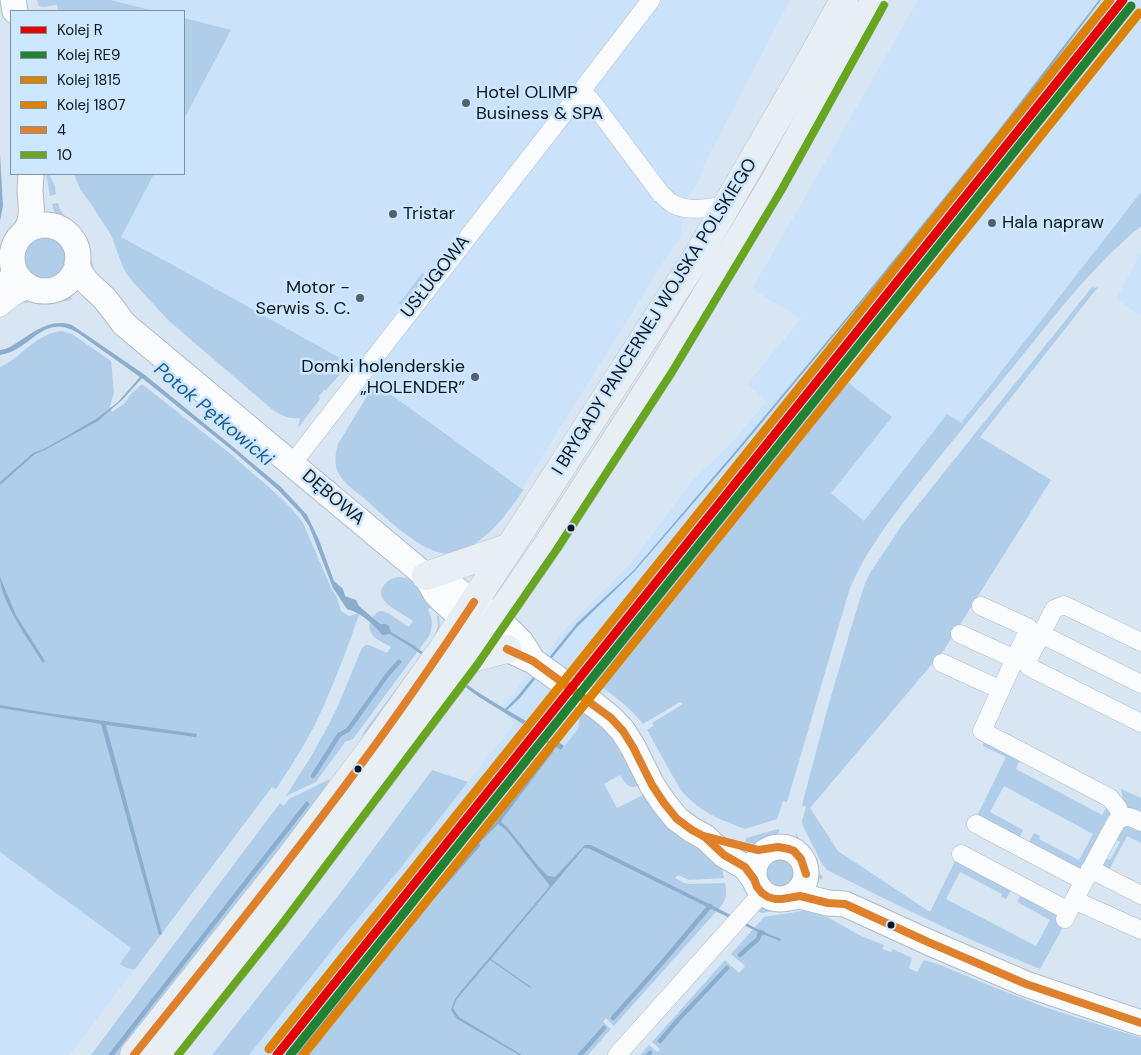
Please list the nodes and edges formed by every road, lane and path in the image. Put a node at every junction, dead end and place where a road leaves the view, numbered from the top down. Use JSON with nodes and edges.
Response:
{"nodes":[{"id":1,"x":651,"y":0,"type":"edge"},
{"id":2,"x":844,"y":0,"type":"edge"},
{"id":3,"x":875,"y":0,"type":"edge"},
{"id":4,"x":582,"y":90,"type":"junction"},
{"id":5,"x":31,"y":175,"type":"edge"},
{"id":6,"x":39,"y":175,"type":"edge"},
{"id":7,"x":727,"y":205,"type":"junction"},
{"id":8,"x":58,"y":228,"type":"junction"},
{"id":9,"x":25,"y":232,"type":"junction"},
{"id":10,"x":77,"y":263,"type":"junction"},
{"id":11,"x":13,"y":265,"type":"junction"},
{"id":12,"x":0,"y":288,"type":"edge"},
{"id":13,"x":45,"y":289,"type":"junction"},
{"id":14,"x":0,"y":308,"type":"edge"},
{"id":15,"x":124,"y":324,"type":"junction"},
{"id":16,"x":292,"y":464,"type":"junction"},
{"id":17,"x":510,"y":547,"type":"junction"},
{"id":18,"x":426,"y":576,"type":"junction"},
{"id":19,"x":981,"y":606,"type":"dead end"},
{"id":20,"x":469,"y":610,"type":"junction"},
{"id":21,"x":497,"y":634,"type":"junction"},
{"id":22,"x":960,"y":634,"type":"dead end"},
{"id":23,"x":1041,"y":634,"type":"junction"},
{"id":24,"x":1141,"y":642,"type":"edge"},
{"id":25,"x":1015,"y":659,"type":"junction"},
{"id":26,"x":533,"y":661,"type":"junction"},
{"id":27,"x":942,"y":663,"type":"dead end"},
{"id":28,"x":1141,"y":684,"type":"edge"},
{"id":29,"x":1001,"y":690,"type":"junction"},
{"id":30,"x":1141,"y":723,"type":"edge"},
{"id":31,"x":1130,"y":818,"type":"edge"},
{"id":32,"x":976,"y":824,"type":"dead end"},
{"id":33,"x":705,"y":837,"type":"junction"},
{"id":34,"x":770,"y":849,"type":"junction"},
{"id":35,"x":960,"y":854,"type":"dead end"},
{"id":36,"x":806,"y":874,"type":"junction"},
{"id":37,"x":1087,"y":875,"type":"junction"},
{"id":38,"x":758,"y":886,"type":"junction"},
{"id":39,"x":1141,"y":895,"type":"edge"},
{"id":40,"x":789,"y":898,"type":"junction"},
{"id":41,"x":844,"y":904,"type":"junction"},
{"id":42,"x":1069,"y":910,"type":"junction"},
{"id":43,"x":1141,"y":930,"type":"edge"},
{"id":44,"x":1141,"y":1023,"type":"edge"},
{"id":45,"x":134,"y":1055,"type":"edge"},
{"id":46,"x":165,"y":1055,"type":"edge"},
{"id":47,"x":617,"y":1055,"type":"edge"}],
"edges":[{"from":1,"to":4,"type":"street","name":"USŁUGOWA"},
{"from":2,"to":7,"type":"main road","name":"I BRYGADY PANCERNEJ WOJSKA POLSKIEGO"},
{"from":3,"to":21,"type":"main road","name":"I BRYGADY PANCERNEJ WOJSKA POLSKIEGO"},
{"from":4,"to":7,"type":"street"},
{"from":4,"to":16,"type":"street","name":"USŁUGOWA"},
{"from":5,"to":9,"type":"main road"},
{"from":6,"to":8,"type":"main road"},
{"from":7,"to":17,"type":"main road","name":"I BRYGADY PANCERNEJ WOJSKA POLSKIEGO"},
{"from":8,"to":9,"type":"main road"},
{"from":8,"to":10,"type":"main road"},
{"from":9,"to":11,"type":"main road"},
{"from":10,"to":13,"type":"main road"},
{"from":10,"to":15,"type":"main road","name":"DĘBOWA"},
{"from":11,"to":12,"type":"street"},
{"from":11,"to":13,"type":"main road"},
{"from":13,"to":14,"type":"street"},
{"from":13,"to":15,"type":"main road","name":"DĘBOWA"},
{"from":15,"to":16,"type":"main road","name":"DĘBOWA"},
{"from":16,"to":18,"type":"main road","name":"DĘBOWA"},
{"from":17,"to":18,"type":"main road"},
{"from":17,"to":20,"type":"main road","name":"I BRYGADY PANCERNEJ WOJSKA POLSKIEGO"},
{"from":18,"to":20,"type":"main road","name":"DĘBOWA"},
{"from":19,"to":25,"type":"street"},
{"from":20,"to":21,"type":"main road"},
{"from":20,"to":45,"type":"main road","name":"I BRYGADY PANCERNEJ WOJSKA POLSKIEGO"},
{"from":21,"to":26,"type":"main road"},
{"from":21,"to":26,"type":"main road"},
{"from":21,"to":46,"type":"main road"},
{"from":22,"to":25,"type":"street"},
{"from":23,"to":24,"type":"street"},
{"from":23,"to":28,"type":"street"},
{"from":23,"to":30,"type":"street"},
{"from":25,"to":29,"type":"street"},
{"from":26,"to":33,"type":"main road"},
{"from":27,"to":29,"type":"street"},
{"from":29,"to":31,"type":"street"},
{"from":31,"to":37,"type":"street"},
{"from":32,"to":37,"type":"street"},
{"from":33,"to":34,"type":"main road"},
{"from":33,"to":38,"type":"main road"},
{"from":34,"to":36,"type":"main road"},
{"from":34,"to":38,"type":"main road"},
{"from":35,"to":42,"type":"street"},
{"from":36,"to":40,"type":"main road"},
{"from":36,"to":41,"type":"main road"},
{"from":37,"to":39,"type":"street"},
{"from":37,"to":42,"type":"street"},
{"from":38,"to":40,"type":"main road"},
{"from":38,"to":47,"type":"street"},
{"from":40,"to":41,"type":"main road"},
{"from":41,"to":44,"type":"main road"},
{"from":42,"to":43,"type":"street"}]}
